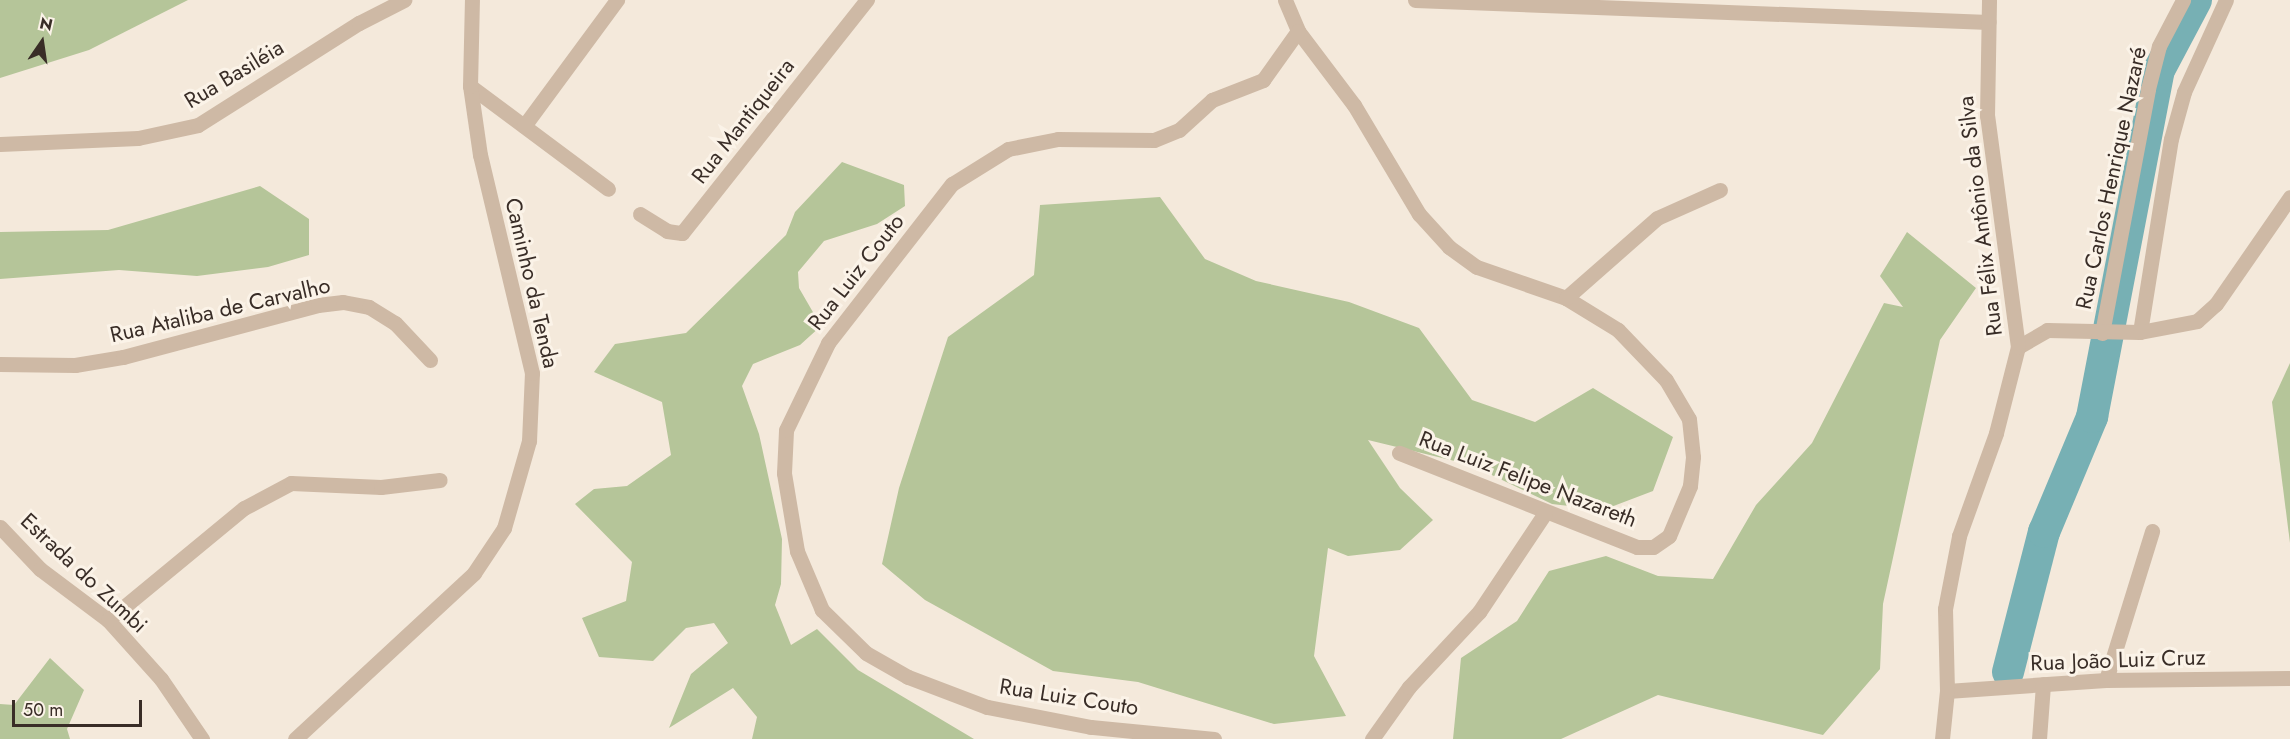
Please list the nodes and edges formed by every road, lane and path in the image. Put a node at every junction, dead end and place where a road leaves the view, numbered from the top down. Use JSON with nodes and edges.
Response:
{"nodes":[{"id":1,"x":404,"y":0,"type":"edge"},
{"id":2,"x":472,"y":0,"type":"edge"},
{"id":3,"x":617,"y":0,"type":"edge"},
{"id":4,"x":867,"y":0,"type":"edge"},
{"id":5,"x":1285,"y":0,"type":"edge"},
{"id":6,"x":1415,"y":0,"type":"edge"},
{"id":7,"x":1989,"y":0,"type":"edge"},
{"id":8,"x":2183,"y":0,"type":"edge"},
{"id":9,"x":2226,"y":0,"type":"edge"},
{"id":10,"x":1552,"y":4,"type":"edge"},
{"id":11,"x":1989,"y":22,"type":"junction"},
{"id":12,"x":1298,"y":31,"type":"junction"},
{"id":13,"x":471,"y":86,"type":"junction"},
{"id":14,"x":524,"y":126,"type":"junction"},
{"id":15,"x":0,"y":144,"type":"edge"},
{"id":16,"x":608,"y":189,"type":"dead end"},
{"id":17,"x":1720,"y":190,"type":"dead end"},
{"id":18,"x":2290,"y":198,"type":"edge"},
{"id":19,"x":640,"y":214,"type":"dead end"},
{"id":20,"x":1566,"y":298,"type":"junction"},
{"id":21,"x":2140,"y":332,"type":"junction"},
{"id":22,"x":2102,"y":333,"type":"junction"},
{"id":23,"x":2018,"y":347,"type":"junction"},
{"id":24,"x":430,"y":360,"type":"dead end"},
{"id":25,"x":0,"y":364,"type":"edge"},
{"id":26,"x":1399,"y":453,"type":"dead end"},
{"id":27,"x":440,"y":480,"type":"dead end"},
{"id":28,"x":1545,"y":513,"type":"junction"},
{"id":29,"x":0,"y":527,"type":"edge"},
{"id":30,"x":2152,"y":531,"type":"dead end"},
{"id":31,"x":108,"y":621,"type":"junction"},
{"id":32,"x":2290,"y":678,"type":"edge"},
{"id":33,"x":2106,"y":680,"type":"junction"},
{"id":34,"x":2043,"y":684,"type":"junction"},
{"id":35,"x":1947,"y":691,"type":"junction"},
{"id":36,"x":201,"y":739,"type":"edge"},
{"id":37,"x":295,"y":739,"type":"edge"},
{"id":38,"x":1214,"y":739,"type":"edge"},
{"id":39,"x":1372,"y":739,"type":"edge"},
{"id":40,"x":1942,"y":739,"type":"edge"},
{"id":41,"x":2039,"y":739,"type":"edge"}],
"edges":[{"from":1,"to":15,"type":"street","name":"Rua Basiléia"},
{"from":2,"to":13,"type":"street","name":"Caminho da Tenda"},
{"from":3,"to":14,"type":"street"},
{"from":4,"to":19,"type":"street","name":"Rua Mantiqueira"},
{"from":5,"to":12,"type":"street","name":"Rua Luiz Felipe Nazareth"},
{"from":6,"to":10,"type":"street"},
{"from":7,"to":11,"type":"street","name":"Rua Félix Antônio da Silva"},
{"from":8,"to":22,"type":"street","name":"Rua Carlos Henrique Nazaré"},
{"from":9,"to":21,"type":"street"},
{"from":10,"to":11,"type":"street"},
{"from":11,"to":23,"type":"street","name":"Rua Félix Antônio da Silva"},
{"from":12,"to":20,"type":"street","name":"Rua Luiz Felipe Nazareth"},
{"from":12,"to":38,"type":"street","name":"Rua Luiz Couto"},
{"from":13,"to":14,"type":"street"},
{"from":13,"to":37,"type":"street","name":"Caminho da Tenda"},
{"from":14,"to":16,"type":"street"},
{"from":17,"to":20,"type":"street"},
{"from":18,"to":21,"type":"street"},
{"from":20,"to":28,"type":"street","name":"Rua Luiz Felipe Nazareth"},
{"from":21,"to":22,"type":"street"},
{"from":22,"to":23,"type":"street"},
{"from":23,"to":35,"type":"street","name":"Rua Félix Antônio da Silva"},
{"from":24,"to":25,"type":"street","name":"Rua Ataliba de Carvalho"},
{"from":26,"to":28,"type":"street","name":"Rua Luiz Felipe Nazareth"},
{"from":27,"to":31,"type":"street"},
{"from":28,"to":39,"type":"street"},
{"from":29,"to":31,"type":"street","name":"Estrada do Zumbi"},
{"from":30,"to":33,"type":"street"},
{"from":31,"to":36,"type":"street","name":"Estrada do Zumbi"},
{"from":32,"to":33,"type":"street","name":"Rua João Luiz Cruz"},
{"from":33,"to":34,"type":"street","name":"Rua João Luiz Cruz"},
{"from":34,"to":35,"type":"street","name":"Rua João Luiz Cruz"},
{"from":34,"to":41,"type":"street"},
{"from":35,"to":40,"type":"street","name":"Rua Félix Antônio da Silva"}]}
